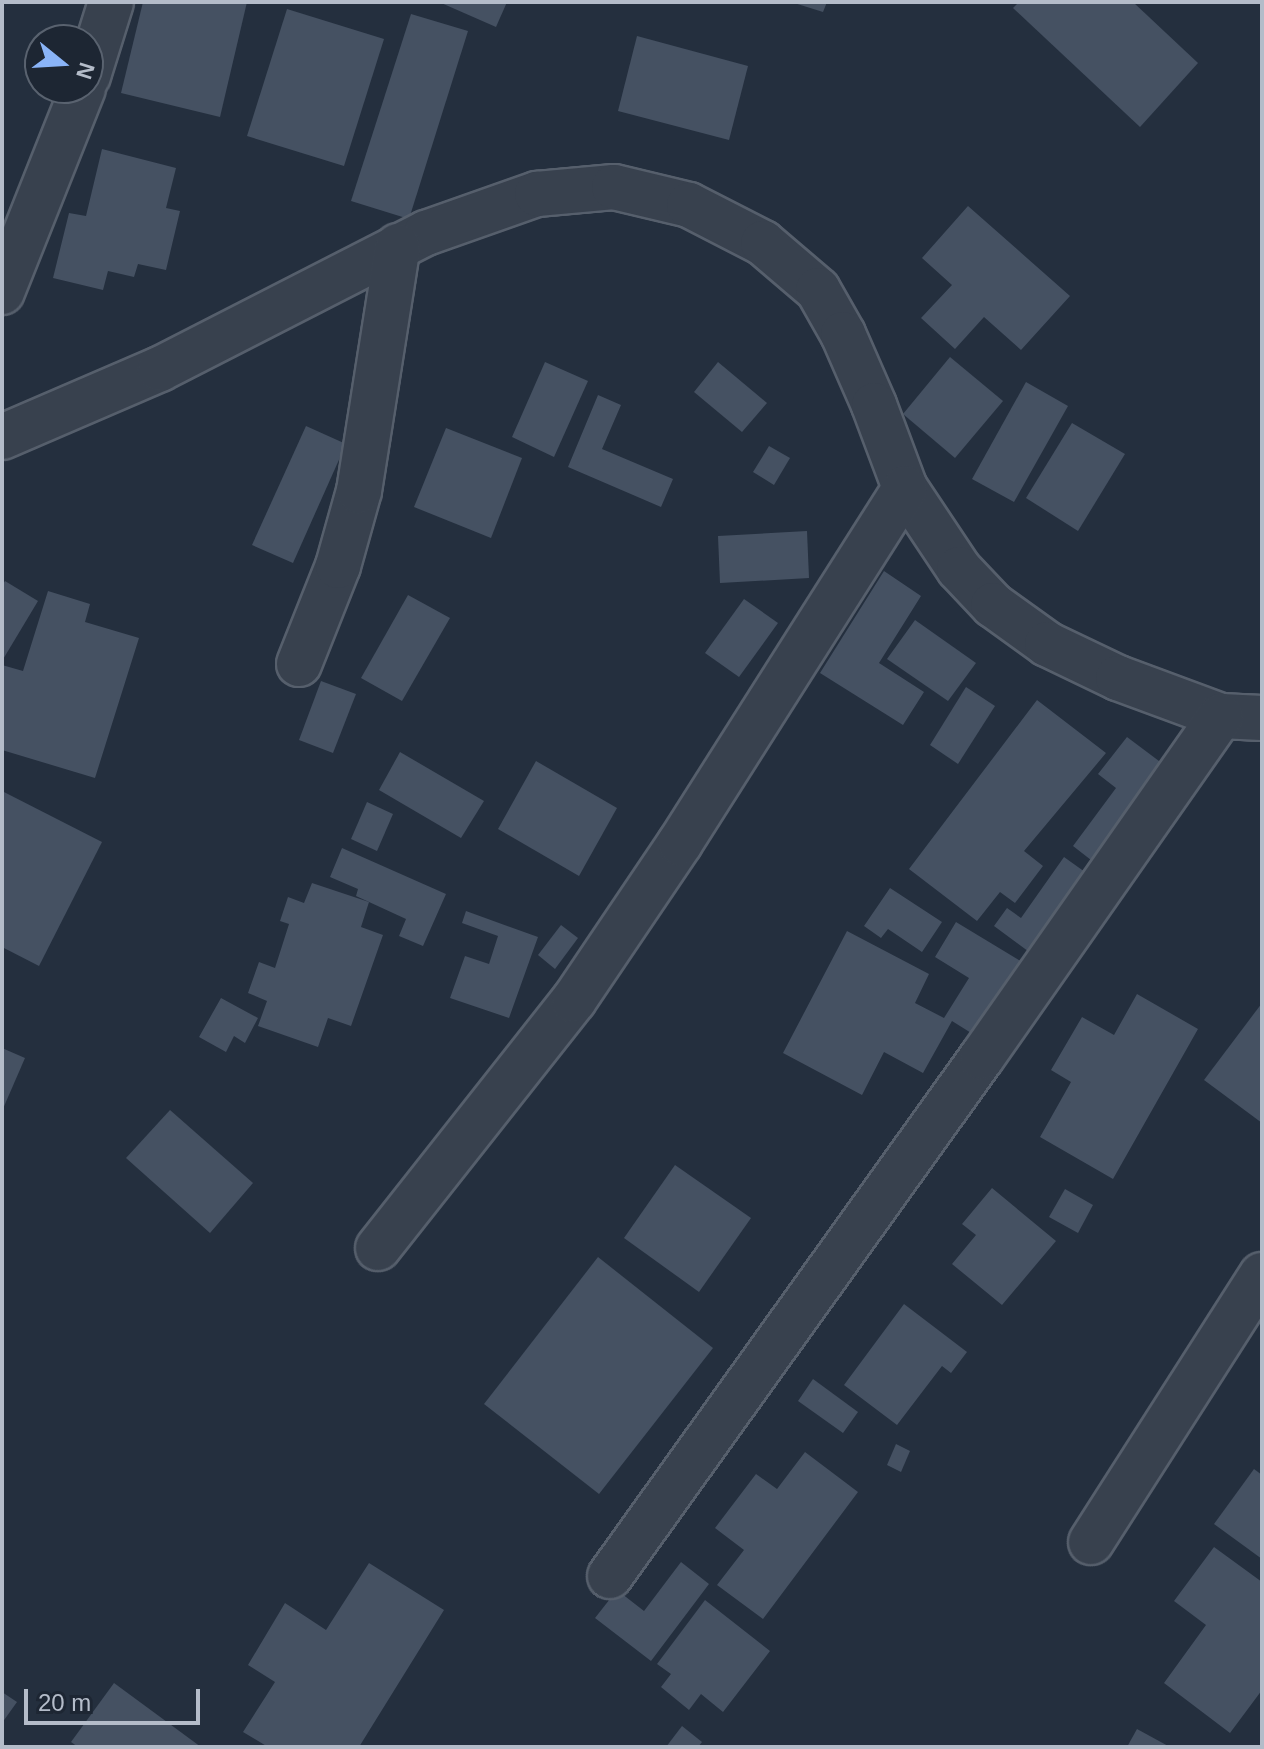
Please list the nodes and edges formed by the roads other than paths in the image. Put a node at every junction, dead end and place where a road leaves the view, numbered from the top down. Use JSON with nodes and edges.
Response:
{"nodes":[{"id":1,"x":111,"y":2,"type":"edge"},
{"id":2,"x":104,"y":25,"type":"edge"},
{"id":3,"x":77,"y":104,"type":"edge"},
{"id":4,"x":398,"y":246,"type":"junction"},
{"id":5,"x":2,"y":292,"type":"edge"},
{"id":6,"x":2,"y":437,"type":"edge"},
{"id":7,"x":905,"y":488,"type":"junction"},
{"id":8,"x":299,"y":664,"type":"dead end"},
{"id":9,"x":1241,"y":717,"type":"edge"},
{"id":10,"x":378,"y":1248,"type":"dead end"},
{"id":11,"x":1262,"y":1275,"type":"edge"},
{"id":12,"x":1091,"y":1542,"type":"dead end"},
{"id":13,"x":610,"y":1576,"type":"dead end"}],
"edges":[{"from":1,"to":2,"type":"street"},
{"from":3,"to":5,"type":"street"},
{"from":4,"to":6,"type":"street"},
{"from":4,"to":7,"type":"street"},
{"from":4,"to":8,"type":"street"},
{"from":7,"to":9,"type":"street"},
{"from":7,"to":10,"type":"street"},
{"from":9,"to":13,"type":"street"},
{"from":11,"to":12,"type":"street"}]}
